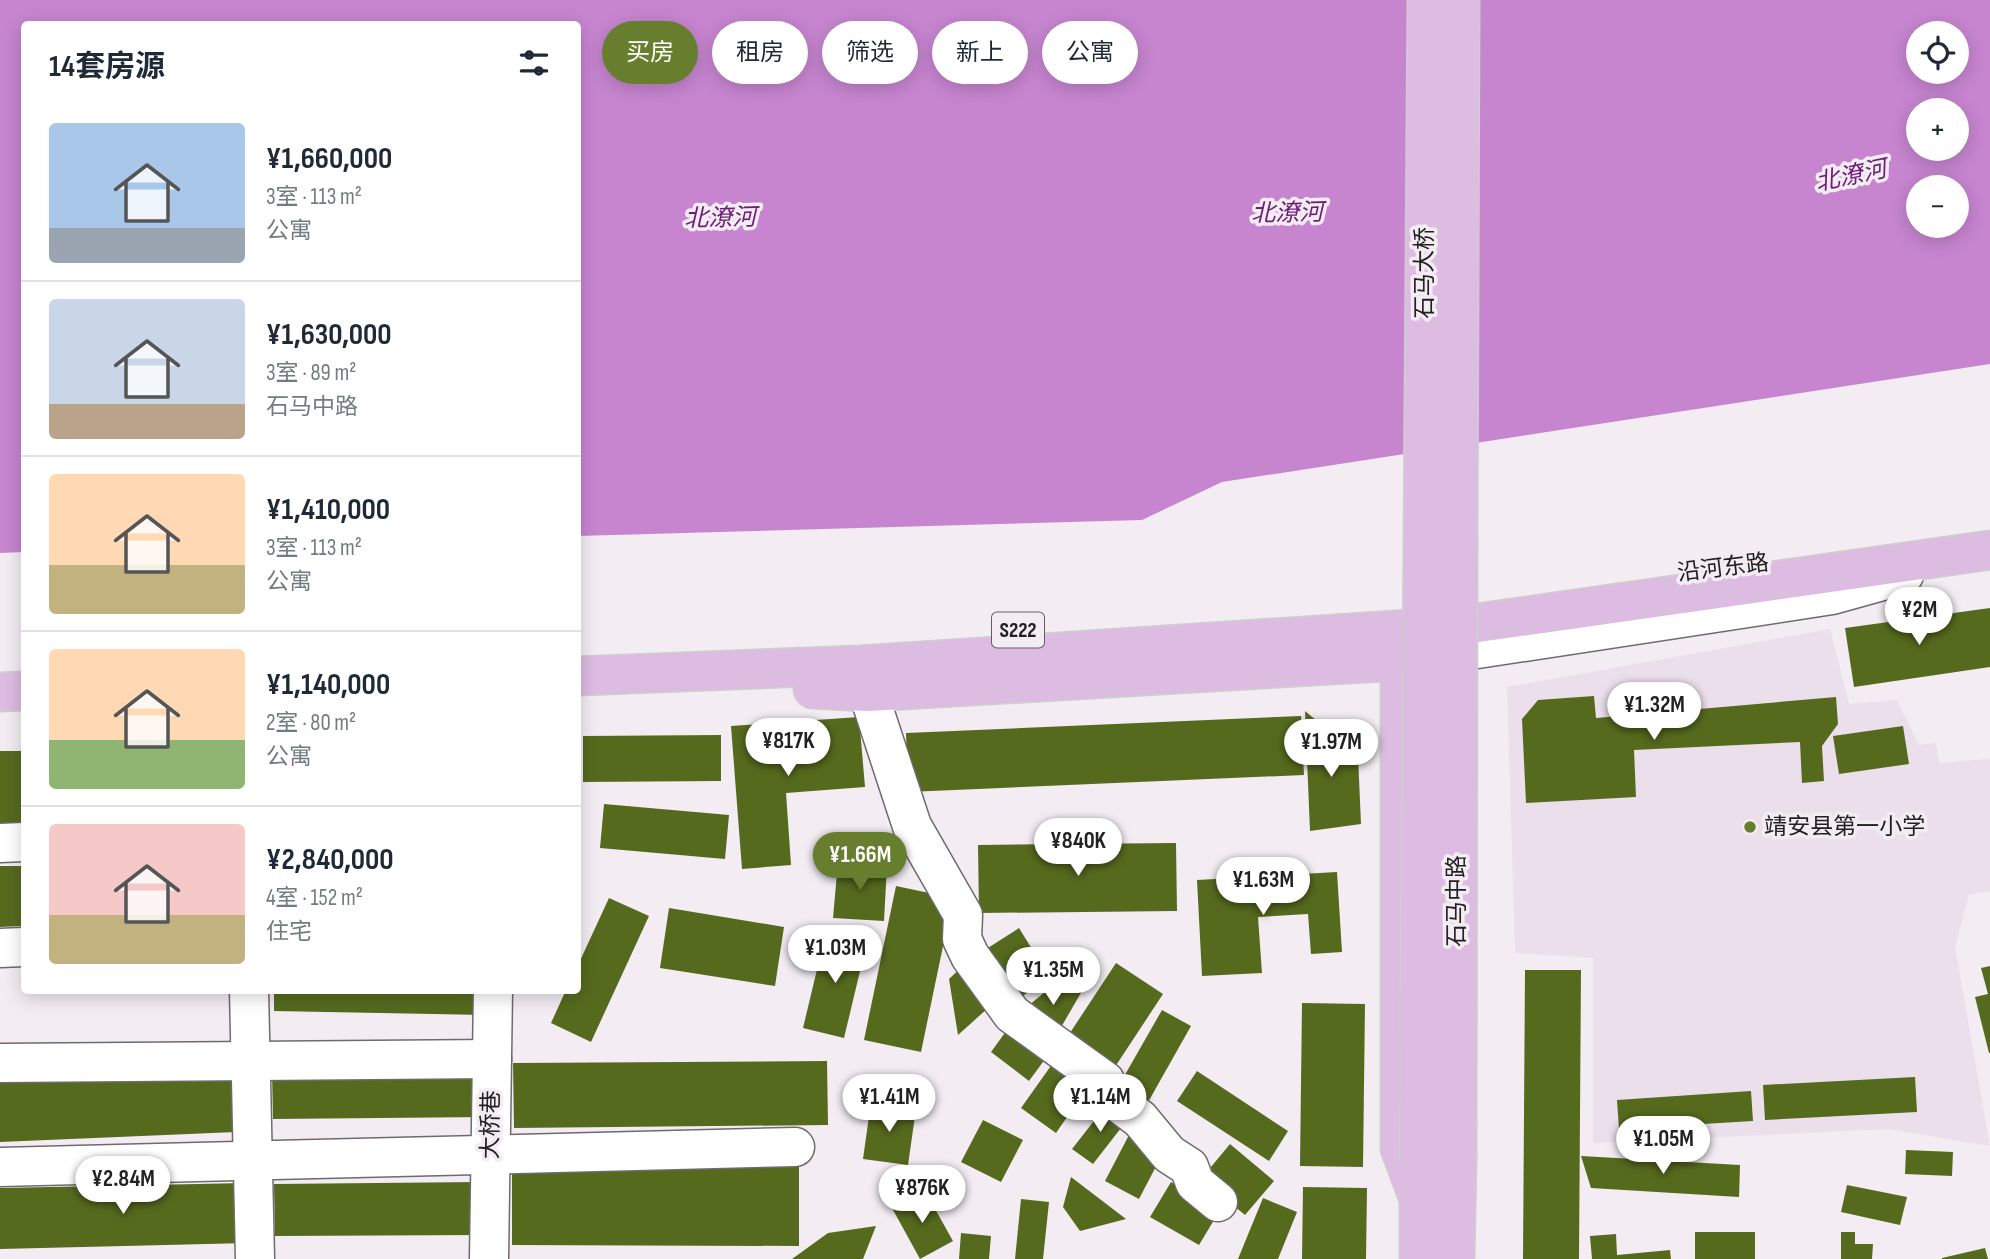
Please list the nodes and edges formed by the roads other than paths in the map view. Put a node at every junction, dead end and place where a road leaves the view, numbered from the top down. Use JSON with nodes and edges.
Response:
{"nodes":[{"id":1,"x":1427,"y":0,"type":"edge"},
{"id":2,"x":1460,"y":0,"type":"edge"},
{"id":3,"x":1441,"y":545,"type":"junction"},
{"id":4,"x":1990,"y":550,"type":"edge"},
{"id":5,"x":1440,"y":614,"type":"junction"},
{"id":6,"x":1400,"y":661,"type":"junction"},
{"id":7,"x":581,"y":676,"type":"edge"},
{"id":8,"x":581,"y":676,"type":"edge"},
{"id":9,"x":21,"y":691,"type":"edge"},
{"id":10,"x":0,"y":692,"type":"edge"},
{"id":11,"x":868,"y":692,"type":"junction"},
{"id":12,"x":21,"y":842,"type":"edge"},
{"id":13,"x":0,"y":843,"type":"edge"},
{"id":14,"x":21,"y":947,"type":"edge"},
{"id":15,"x":0,"y":948,"type":"edge"},
{"id":16,"x":249,"y":994,"type":"edge"},
{"id":17,"x":493,"y":994,"type":"edge"},
{"id":18,"x":251,"y":1059,"type":"junction"},
{"id":19,"x":492,"y":1059,"type":"junction"},
{"id":20,"x":0,"y":1063,"type":"edge"},
{"id":21,"x":795,"y":1147,"type":"dead end"},
{"id":22,"x":491,"y":1154,"type":"junction"},
{"id":23,"x":253,"y":1161,"type":"junction"},
{"id":24,"x":0,"y":1167,"type":"edge"},
{"id":25,"x":1419,"y":1199,"type":"junction"},
{"id":26,"x":1218,"y":1202,"type":"dead end"},
{"id":27,"x":255,"y":1259,"type":"edge"},
{"id":28,"x":489,"y":1259,"type":"edge"},
{"id":29,"x":1419,"y":1259,"type":"edge"},
{"id":30,"x":1455,"y":1259,"type":"edge"}],
"edges":[{"from":1,"to":3,"type":"main road","name":"石马大桥"},
{"from":2,"to":3,"type":"main road","name":"石马大桥"},
{"from":3,"to":5,"type":"main road","name":"石马中路","bridge":true},
{"from":4,"to":5,"type":"main road"},
{"from":4,"to":6,"type":"street"},
{"from":5,"to":7,"type":"main road","number":"S222"},
{"from":5,"to":25,"type":"main road","name":"石马中路","bridge":true},
{"from":5,"to":30,"type":"main road","name":"石马中路","bridge":true},
{"from":6,"to":11,"type":"main road"},
{"from":6,"to":25,"type":"main road"},
{"from":8,"to":11,"type":"main road"},
{"from":9,"to":10,"type":"main road"},
{"from":11,"to":26,"type":"street"},
{"from":12,"to":13,"type":"street"},
{"from":14,"to":15,"type":"street"},
{"from":16,"to":18,"type":"street"},
{"from":17,"to":19,"type":"street","name":"大桥巷"},
{"from":18,"to":19,"type":"street"},
{"from":18,"to":20,"type":"street"},
{"from":18,"to":23,"type":"street"},
{"from":19,"to":22,"type":"street","name":"大桥巷"},
{"from":21,"to":22,"type":"street"},
{"from":22,"to":23,"type":"street"},
{"from":22,"to":28,"type":"street","name":"大桥巷"},
{"from":23,"to":24,"type":"street"},
{"from":23,"to":27,"type":"street"},
{"from":25,"to":29,"type":"main road","name":"石马中路"}]}
